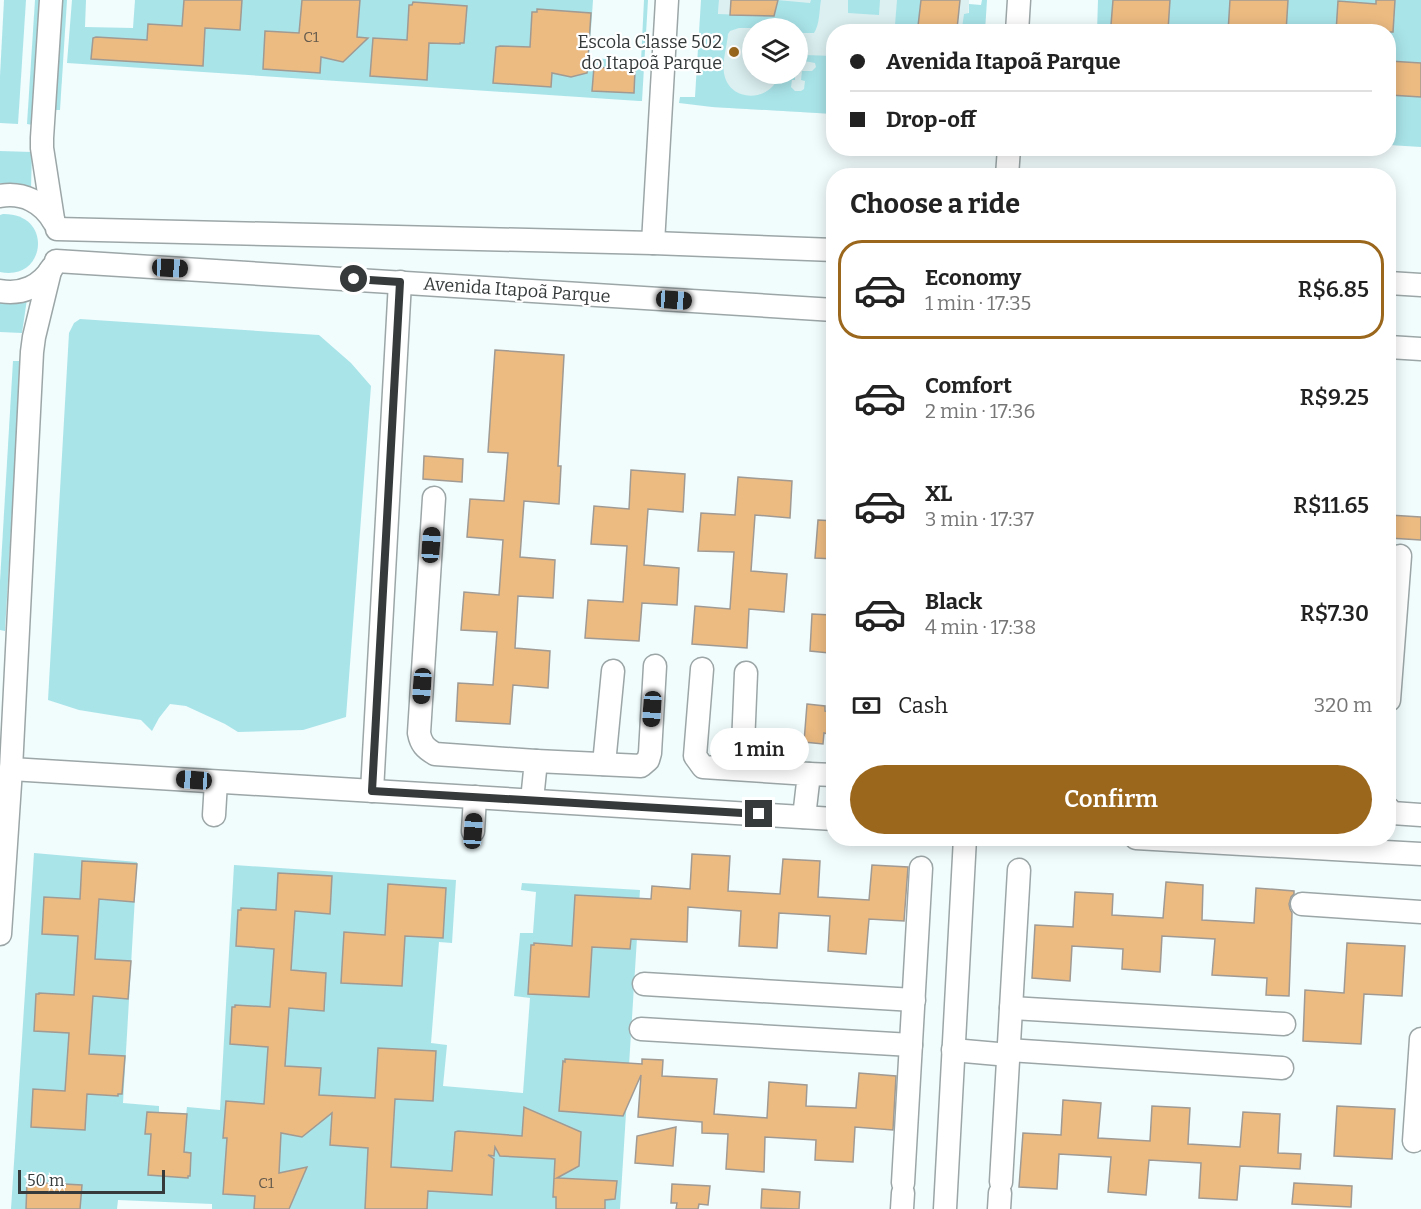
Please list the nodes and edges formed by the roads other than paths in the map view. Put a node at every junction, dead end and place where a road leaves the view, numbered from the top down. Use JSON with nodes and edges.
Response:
{"nodes":[{"id":1,"x":51,"y":0,"type":"edge"},
{"id":2,"x":667,"y":0,"type":"edge"},
{"id":3,"x":1019,"y":0,"type":"edge"},
{"id":4,"x":1018,"y":24,"type":"edge"},
{"id":5,"x":0,"y":196,"type":"edge"},
{"id":6,"x":55,"y":224,"type":"junction"},
{"id":7,"x":652,"y":243,"type":"junction"},
{"id":8,"x":826,"y":250,"type":"edge"},
{"id":9,"x":53,"y":266,"type":"junction"},
{"id":10,"x":400,"y":282,"type":"junction"},
{"id":11,"x":1396,"y":283,"type":"edge"},
{"id":12,"x":1421,"y":285,"type":"edge"},
{"id":13,"x":0,"y":291,"type":"edge"},
{"id":14,"x":826,"y":309,"type":"edge"},
{"id":15,"x":1396,"y":347,"type":"edge"},
{"id":16,"x":1421,"y":349,"type":"edge"},
{"id":17,"x":434,"y":498,"type":"dead end"},
{"id":18,"x":1400,"y":556,"type":"dead end"},
{"id":19,"x":1396,"y":608,"type":"edge"},
{"id":20,"x":655,"y":666,"type":"dead end"},
{"id":21,"x":702,"y":669,"type":"dead end"},
{"id":22,"x":613,"y":671,"type":"dead end"},
{"id":23,"x":746,"y":673,"type":"dead end"},
{"id":24,"x":536,"y":760,"type":"junction"},
{"id":25,"x":604,"y":764,"type":"junction"},
{"id":26,"x":742,"y":769,"type":"junction"},
{"id":27,"x":11,"y":770,"type":"junction"},
{"id":28,"x":809,"y":774,"type":"junction"},
{"id":29,"x":826,"y":775,"type":"edge"},
{"id":30,"x":216,"y":782,"type":"junction"},
{"id":31,"x":372,"y":791,"type":"junction"},
{"id":32,"x":476,"y":797,"type":"junction"},
{"id":33,"x":532,"y":800,"type":"junction"},
{"id":34,"x":1396,"y":813,"type":"edge"},
{"id":35,"x":214,"y":815,"type":"dead end"},
{"id":36,"x":1421,"y":815,"type":"edge"},
{"id":37,"x":804,"y":817,"type":"junction"},
{"id":38,"x":826,"y":818,"type":"edge"},
{"id":39,"x":473,"y":831,"type":"dead end"},
{"id":40,"x":965,"y":846,"type":"edge"},
{"id":41,"x":1354,"y":846,"type":"edge"},
{"id":42,"x":1421,"y":854,"type":"edge"},
{"id":43,"x":921,"y":868,"type":"dead end"},
{"id":44,"x":1019,"y":870,"type":"dead end"},
{"id":45,"x":1302,"y":904,"type":"dead end"},
{"id":46,"x":1421,"y":912,"type":"edge"},
{"id":47,"x":0,"y":934,"type":"edge"},
{"id":48,"x":644,"y":984,"type":"dead end"},
{"id":49,"x":914,"y":1000,"type":"junction"},
{"id":50,"x":1011,"y":1008,"type":"junction"},
{"id":51,"x":1284,"y":1024,"type":"dead end"},
{"id":52,"x":641,"y":1029,"type":"dead end"},
{"id":53,"x":1421,"y":1039,"type":"edge"},
{"id":54,"x":911,"y":1046,"type":"junction"},
{"id":55,"x":953,"y":1050,"type":"junction"},
{"id":56,"x":1009,"y":1053,"type":"junction"},
{"id":57,"x":1282,"y":1068,"type":"dead end"},
{"id":58,"x":1414,"y":1141,"type":"dead end"},
{"id":59,"x":903,"y":1195,"type":"edge"},
{"id":60,"x":1000,"y":1195,"type":"edge"},
{"id":61,"x":945,"y":1209,"type":"edge"}],
"edges":[{"from":1,"to":6,"type":"street"},
{"from":2,"to":7,"type":"street"},
{"from":3,"to":4,"type":"street"},
{"from":5,"to":6,"type":"street"},
{"from":6,"to":7,"type":"street"},
{"from":6,"to":9,"type":"street"},
{"from":7,"to":8,"type":"street"},
{"from":9,"to":10,"type":"street","name":"Avenida Itapoã Parque"},
{"from":9,"to":13,"type":"street"},
{"from":9,"to":27,"type":"street"},
{"from":10,"to":14,"type":"street","name":"Avenida Itapoã Parque"},
{"from":10,"to":31,"type":"street"},
{"from":11,"to":12,"type":"street"},
{"from":15,"to":16,"type":"street"},
{"from":17,"to":24,"type":"street"},
{"from":18,"to":19,"type":"street"},
{"from":20,"to":25,"type":"street"},
{"from":21,"to":26,"type":"street"},
{"from":22,"to":25,"type":"street"},
{"from":23,"to":26,"type":"street"},
{"from":24,"to":25,"type":"street"},
{"from":24,"to":33,"type":"street"},
{"from":26,"to":28,"type":"street"},
{"from":27,"to":30,"type":"street"},
{"from":27,"to":47,"type":"street"},
{"from":28,"to":29,"type":"street"},
{"from":28,"to":37,"type":"street"},
{"from":30,"to":31,"type":"street"},
{"from":30,"to":35,"type":"street"},
{"from":31,"to":32,"type":"street"},
{"from":32,"to":33,"type":"street"},
{"from":32,"to":39,"type":"street"},
{"from":33,"to":37,"type":"street"},
{"from":34,"to":36,"type":"street"},
{"from":37,"to":38,"type":"street"},
{"from":40,"to":55,"type":"street"},
{"from":41,"to":42,"type":"street"},
{"from":43,"to":49,"type":"street"},
{"from":44,"to":50,"type":"street"},
{"from":45,"to":46,"type":"street"},
{"from":48,"to":49,"type":"street"},
{"from":49,"to":54,"type":"street"},
{"from":50,"to":51,"type":"street"},
{"from":50,"to":56,"type":"street"},
{"from":52,"to":54,"type":"street"},
{"from":53,"to":58,"type":"street"},
{"from":54,"to":59,"type":"street"},
{"from":55,"to":56,"type":"street"},
{"from":55,"to":61,"type":"street"},
{"from":56,"to":57,"type":"street"},
{"from":56,"to":60,"type":"street"}]}
